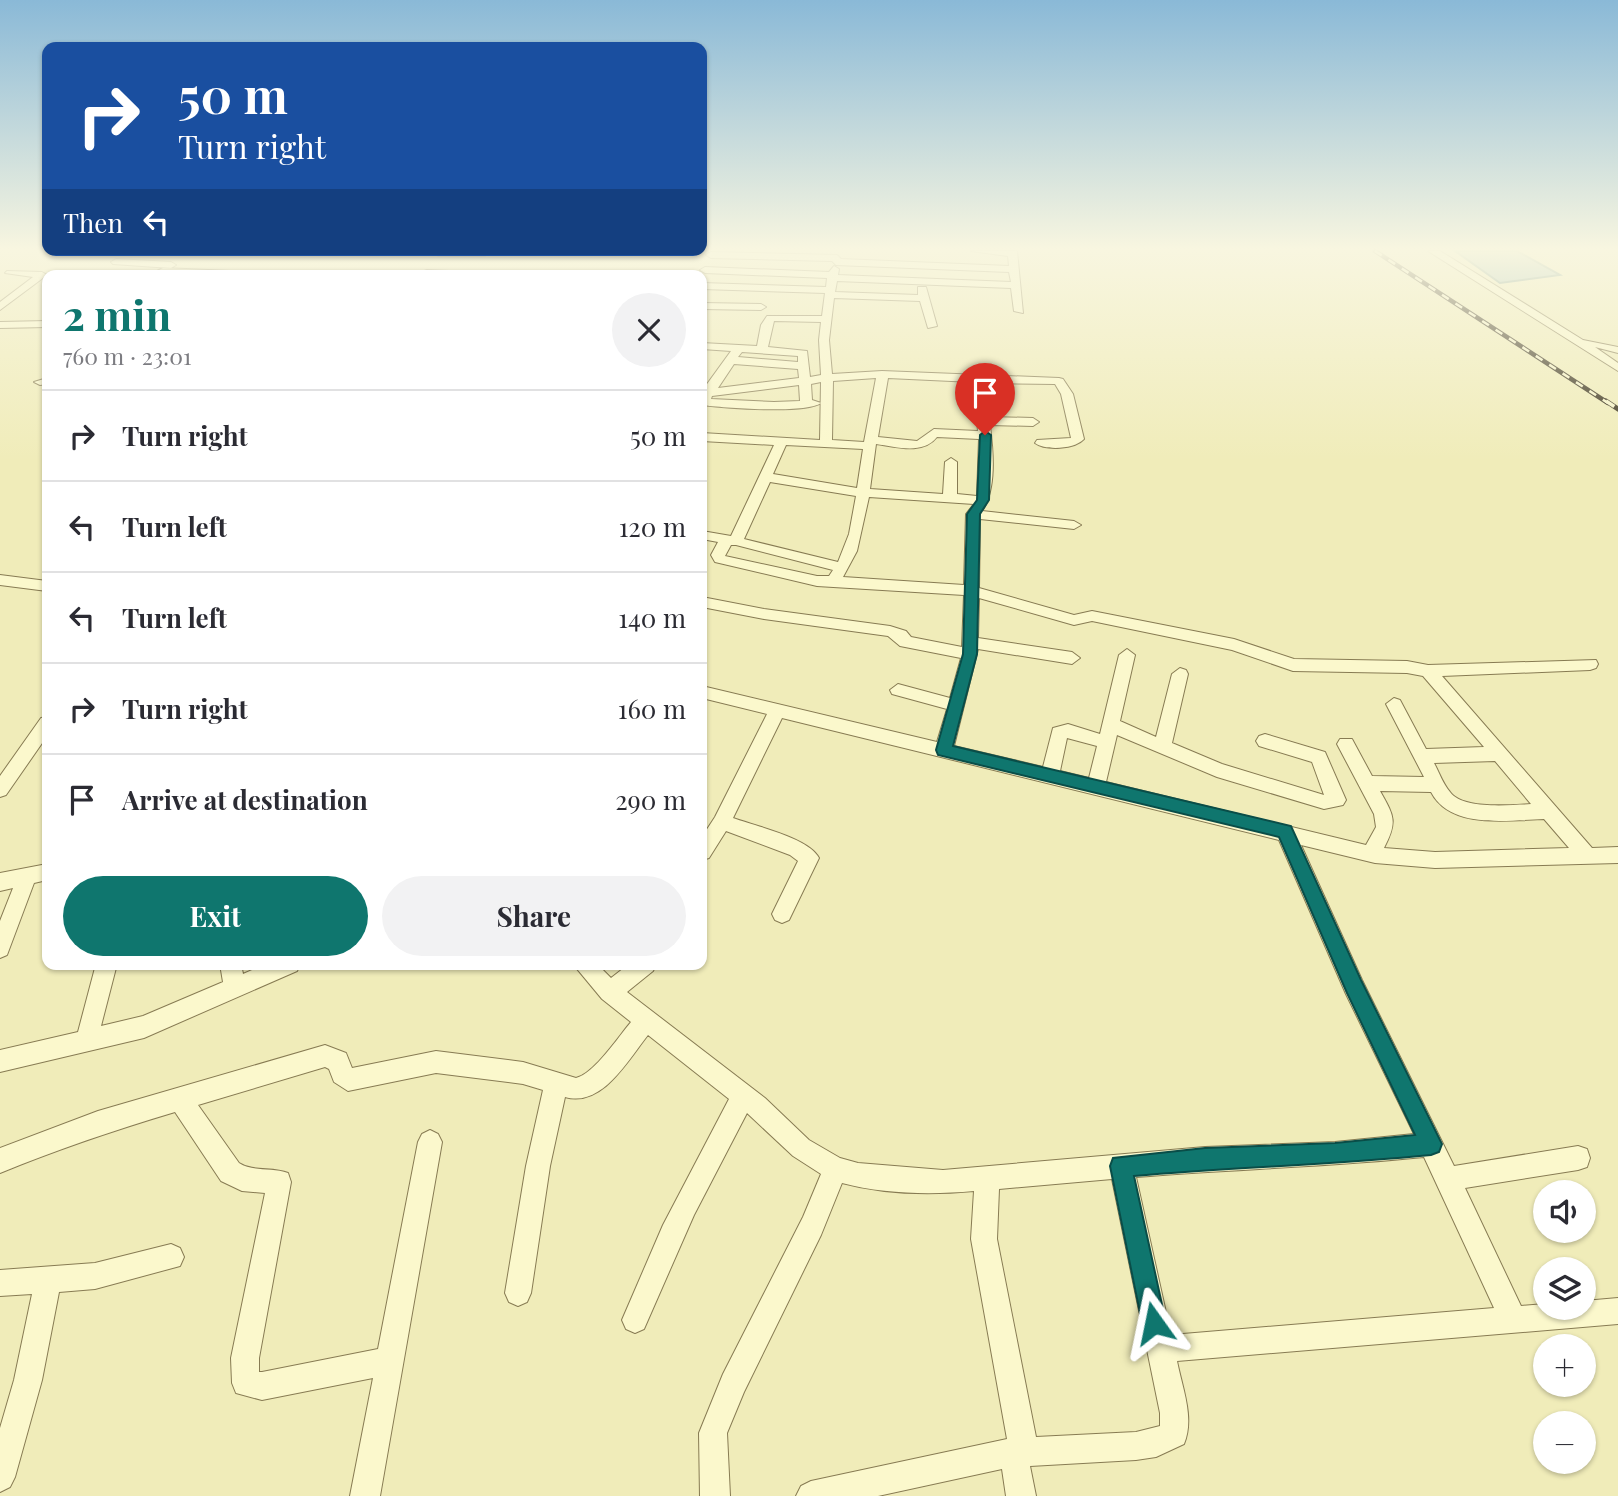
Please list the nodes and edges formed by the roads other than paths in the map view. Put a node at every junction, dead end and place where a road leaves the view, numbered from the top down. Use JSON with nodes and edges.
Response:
{"nodes":[{"id":1,"x":769,"y":321,"type":"edge"},
{"id":2,"x":826,"y":321,"type":"edge"},
{"id":3,"x":930,"y":321,"type":"edge"},
{"id":4,"x":1545,"y":321,"type":"edge"},
{"id":5,"x":42,"y":324,"type":"edge"},
{"id":6,"x":0,"y":325,"type":"edge"},
{"id":7,"x":932,"y":326,"type":"dead end"},
{"id":8,"x":1576,"y":340,"type":"junction"},
{"id":9,"x":707,"y":346,"type":"edge"},
{"id":10,"x":739,"y":347,"type":"junction"},
{"id":11,"x":762,"y":348,"type":"junction"},
{"id":12,"x":1618,"y":350,"type":"edge"},
{"id":13,"x":731,"y":360,"type":"junction"},
{"id":14,"x":805,"y":366,"type":"junction"},
{"id":15,"x":1618,"y":368,"type":"edge"},
{"id":16,"x":882,"y":374,"type":"junction"},
{"id":17,"x":827,"y":378,"type":"junction"},
{"id":18,"x":978,"y":379,"type":"junction"},
{"id":19,"x":804,"y":381,"type":"junction"},
{"id":20,"x":707,"y":395,"type":"edge"},
{"id":21,"x":707,"y":398,"type":"edge"},
{"id":22,"x":707,"y":399,"type":"edge"},
{"id":23,"x":828,"y":401,"type":"junction"},
{"id":24,"x":806,"y":404,"type":"junction"},
{"id":25,"x":1033,"y":422,"type":"dead end"},
{"id":26,"x":985,"y":428,"type":"junction"},
{"id":27,"x":707,"y":437,"type":"edge"},
{"id":28,"x":780,"y":442,"type":"junction"},
{"id":29,"x":870,"y":443,"type":"junction"},
{"id":30,"x":1041,"y":443,"type":"dead end"},
{"id":31,"x":826,"y":445,"type":"junction"},
{"id":32,"x":951,"y":462,"type":"dead end"},
{"id":33,"x":766,"y":477,"type":"junction"},
{"id":34,"x":863,"y":493,"type":"junction"},
{"id":35,"x":950,"y":499,"type":"junction"},
{"id":36,"x":983,"y":500,"type":"junction"},
{"id":37,"x":973,"y":514,"type":"junction"},
{"id":38,"x":1074,"y":525,"type":"dead end"},
{"id":39,"x":707,"y":536,"type":"edge"},
{"id":40,"x":732,"y":540,"type":"junction"},
{"id":41,"x":837,"y":574,"type":"junction"},
{"id":42,"x":0,"y":580,"type":"edge"},
{"id":43,"x":42,"y":585,"type":"edge"},
{"id":44,"x":973,"y":591,"type":"junction"},
{"id":45,"x":707,"y":603,"type":"edge"},
{"id":46,"x":970,"y":648,"type":"junction"},
{"id":47,"x":1127,"y":655,"type":"dead end"},
{"id":48,"x":1072,"y":658,"type":"dead end"},
{"id":49,"x":1590,"y":664,"type":"dead end"},
{"id":50,"x":1428,"y":671,"type":"junction"},
{"id":51,"x":1180,"y":674,"type":"dead end"},
{"id":52,"x":898,"y":690,"type":"dead end"},
{"id":53,"x":707,"y":693,"type":"edge"},
{"id":54,"x":1394,"y":704,"type":"dead end"},
{"id":55,"x":957,"y":706,"type":"junction"},
{"id":56,"x":777,"y":709,"type":"junction"},
{"id":57,"x":1109,"y":723,"type":"junction"},
{"id":58,"x":42,"y":730,"type":"edge"},
{"id":59,"x":1265,"y":741,"type":"dead end"},
{"id":60,"x":1104,"y":742,"type":"junction"},
{"id":61,"x":1346,"y":744,"type":"dead end"},
{"id":62,"x":1162,"y":747,"type":"junction"},
{"id":63,"x":944,"y":750,"type":"junction"},
{"id":64,"x":1497,"y":754,"type":"junction"},
{"id":65,"x":1421,"y":756,"type":"junction"},
{"id":66,"x":1050,"y":775,"type":"junction"},
{"id":67,"x":1368,"y":783,"type":"junction"},
{"id":68,"x":1436,"y":785,"type":"junction"},
{"id":69,"x":1096,"y":786,"type":"junction"},
{"id":70,"x":0,"y":790,"type":"edge"},
{"id":71,"x":1547,"y":811,"type":"junction"},
{"id":72,"x":722,"y":822,"type":"junction"},
{"id":73,"x":1285,"y":831,"type":"junction"},
{"id":74,"x":707,"y":844,"type":"edge"},
{"id":75,"x":1371,"y":854,"type":"junction"},
{"id":76,"x":1618,"y":855,"type":"edge"},
{"id":77,"x":1588,"y":857,"type":"junction"},
{"id":78,"x":42,"y":873,"type":"edge"},
{"id":79,"x":27,"y":876,"type":"junction"},
{"id":80,"x":0,"y":882,"type":"edge"},
{"id":81,"x":782,"y":915,"type":"dead end"},
{"id":82,"x":0,"y":948,"type":"edge"},
{"id":83,"x":105,"y":970,"type":"edge"},
{"id":84,"x":231,"y":970,"type":"edge"},
{"id":85,"x":275,"y":970,"type":"edge"},
{"id":86,"x":589,"y":970,"type":"edge"},
{"id":87,"x":638,"y":970,"type":"edge"},
{"id":88,"x":235,"y":989,"type":"junction"},
{"id":89,"x":610,"y":992,"type":"junction"},
{"id":90,"x":646,"y":1021,"type":"junction"},
{"id":91,"x":86,"y":1042,"type":"junction"},
{"id":92,"x":0,"y":1061,"type":"edge"},
{"id":93,"x":556,"y":1084,"type":"junction"},
{"id":94,"x":744,"y":1097,"type":"junction"},
{"id":95,"x":180,"y":1099,"type":"junction"},
{"id":96,"x":430,"y":1142,"type":"dead end"},
{"id":97,"x":1431,"y":1144,"type":"junction"},
{"id":98,"x":1578,"y":1158,"type":"dead end"},
{"id":99,"x":0,"y":1161,"type":"edge"},
{"id":100,"x":1121,"y":1166,"type":"junction"},
{"id":101,"x":835,"y":1169,"type":"junction"},
{"id":102,"x":987,"y":1179,"type":"junction"},
{"id":103,"x":1448,"y":1179,"type":"junction"},
{"id":104,"x":171,"y":1257,"type":"dead end"},
{"id":105,"x":48,"y":1280,"type":"junction"},
{"id":106,"x":0,"y":1283,"type":"edge"},
{"id":107,"x":518,"y":1293,"type":"dead end"},
{"id":108,"x":1618,"y":1311,"type":"edge"},
{"id":109,"x":635,"y":1320,"type":"dead end"},
{"id":110,"x":1514,"y":1321,"type":"junction"},
{"id":111,"x":1160,"y":1349,"type":"junction"},
{"id":112,"x":389,"y":1361,"type":"junction"},
{"id":113,"x":1018,"y":1451,"type":"junction"},
{"id":114,"x":0,"y":1477,"type":"edge"},
{"id":115,"x":365,"y":1496,"type":"edge"},
{"id":116,"x":715,"y":1496,"type":"edge"},
{"id":117,"x":811,"y":1496,"type":"edge"},
{"id":118,"x":1021,"y":1496,"type":"edge"}],
"edges":[{"from":1,"to":11,"type":"street"},
{"from":2,"to":17,"type":"street"},
{"from":3,"to":7,"type":"street"},
{"from":4,"to":8,"type":"street"},
{"from":5,"to":6,"type":"street"},
{"from":8,"to":12,"type":"street"},
{"from":8,"to":15,"type":"street"},
{"from":9,"to":10,"type":"street"},
{"from":10,"to":11,"type":"street"},
{"from":10,"to":13,"type":"street"},
{"from":11,"to":14,"type":"street"},
{"from":13,"to":14,"type":"street"},
{"from":13,"to":20,"type":"street"},
{"from":14,"to":19,"type":"street"},
{"from":16,"to":17,"type":"street"},
{"from":16,"to":18,"type":"street"},
{"from":16,"to":29,"type":"street"},
{"from":17,"to":19,"type":"street"},
{"from":17,"to":23,"type":"street"},
{"from":18,"to":26,"type":"street"},
{"from":18,"to":30,"type":"street"},
{"from":19,"to":21,"type":"street"},
{"from":19,"to":24,"type":"street"},
{"from":22,"to":24,"type":"street"},
{"from":23,"to":24,"type":"street"},
{"from":23,"to":31,"type":"street"},
{"from":25,"to":26,"type":"street"},
{"from":26,"to":29,"type":"street"},
{"from":26,"to":36,"type":"street"},
{"from":27,"to":28,"type":"street"},
{"from":28,"to":31,"type":"street"},
{"from":28,"to":33,"type":"street"},
{"from":29,"to":31,"type":"street"},
{"from":29,"to":34,"type":"street"},
{"from":32,"to":35,"type":"street"},
{"from":33,"to":34,"type":"street"},
{"from":33,"to":40,"type":"street"},
{"from":34,"to":35,"type":"street"},
{"from":34,"to":41,"type":"street"},
{"from":35,"to":36,"type":"street"},
{"from":36,"to":37,"type":"street"},
{"from":37,"to":38,"type":"street"},
{"from":37,"to":44,"type":"street"},
{"from":39,"to":40,"type":"street"},
{"from":40,"to":41,"type":"street"},
{"from":40,"to":41,"type":"street"},
{"from":41,"to":44,"type":"street"},
{"from":42,"to":43,"type":"street"},
{"from":44,"to":46,"type":"street"},
{"from":44,"to":50,"type":"street"},
{"from":45,"to":46,"type":"street"},
{"from":46,"to":48,"type":"street"},
{"from":46,"to":55,"type":"street"},
{"from":47,"to":57,"type":"street"},
{"from":49,"to":50,"type":"street"},
{"from":50,"to":64,"type":"street"},
{"from":51,"to":62,"type":"street"},
{"from":52,"to":55,"type":"street"},
{"from":53,"to":56,"type":"street"},
{"from":54,"to":65,"type":"street"},
{"from":55,"to":63,"type":"street"},
{"from":56,"to":63,"type":"street"},
{"from":56,"to":72,"type":"street"},
{"from":57,"to":60,"type":"street"},
{"from":57,"to":62,"type":"street"},
{"from":58,"to":70,"type":"street"},
{"from":59,"to":62,"type":"street"},
{"from":60,"to":66,"type":"street"},
{"from":60,"to":69,"type":"street"},
{"from":61,"to":67,"type":"street"},
{"from":63,"to":66,"type":"street"},
{"from":64,"to":65,"type":"street"},
{"from":64,"to":71,"type":"street"},
{"from":65,"to":68,"type":"street"},
{"from":66,"to":69,"type":"street"},
{"from":67,"to":68,"type":"street"},
{"from":67,"to":75,"type":"street"},
{"from":68,"to":71,"type":"street"},
{"from":69,"to":73,"type":"street"},
{"from":71,"to":77,"type":"street"},
{"from":72,"to":74,"type":"street"},
{"from":72,"to":81,"type":"street"},
{"from":73,"to":75,"type":"street"},
{"from":73,"to":97,"type":"street"},
{"from":75,"to":77,"type":"street"},
{"from":76,"to":77,"type":"street"},
{"from":78,"to":79,"type":"street"},
{"from":79,"to":80,"type":"street"},
{"from":79,"to":82,"type":"street"},
{"from":83,"to":91,"type":"street"},
{"from":84,"to":88,"type":"street"},
{"from":85,"to":88,"type":"street"},
{"from":86,"to":89,"type":"street"},
{"from":87,"to":89,"type":"street"},
{"from":88,"to":91,"type":"street"},
{"from":89,"to":90,"type":"street"},
{"from":90,"to":93,"type":"street"},
{"from":90,"to":94,"type":"street"},
{"from":91,"to":92,"type":"street"},
{"from":93,"to":95,"type":"street"},
{"from":93,"to":107,"type":"street"},
{"from":94,"to":101,"type":"street"},
{"from":94,"to":109,"type":"street"},
{"from":95,"to":99,"type":"street"},
{"from":95,"to":112,"type":"street"},
{"from":96,"to":112,"type":"street"},
{"from":97,"to":100,"type":"street"},
{"from":97,"to":103,"type":"street"},
{"from":98,"to":103,"type":"street"},
{"from":100,"to":102,"type":"street"},
{"from":100,"to":111,"type":"street"},
{"from":101,"to":102,"type":"street"},
{"from":101,"to":116,"type":"street"},
{"from":102,"to":113,"type":"street"},
{"from":103,"to":110,"type":"street"},
{"from":104,"to":105,"type":"street"},
{"from":105,"to":106,"type":"street"},
{"from":105,"to":114,"type":"street"},
{"from":108,"to":110,"type":"street"},
{"from":110,"to":111,"type":"street"},
{"from":111,"to":113,"type":"street"},
{"from":112,"to":115,"type":"street"},
{"from":113,"to":117,"type":"street"},
{"from":113,"to":118,"type":"street"}]}
